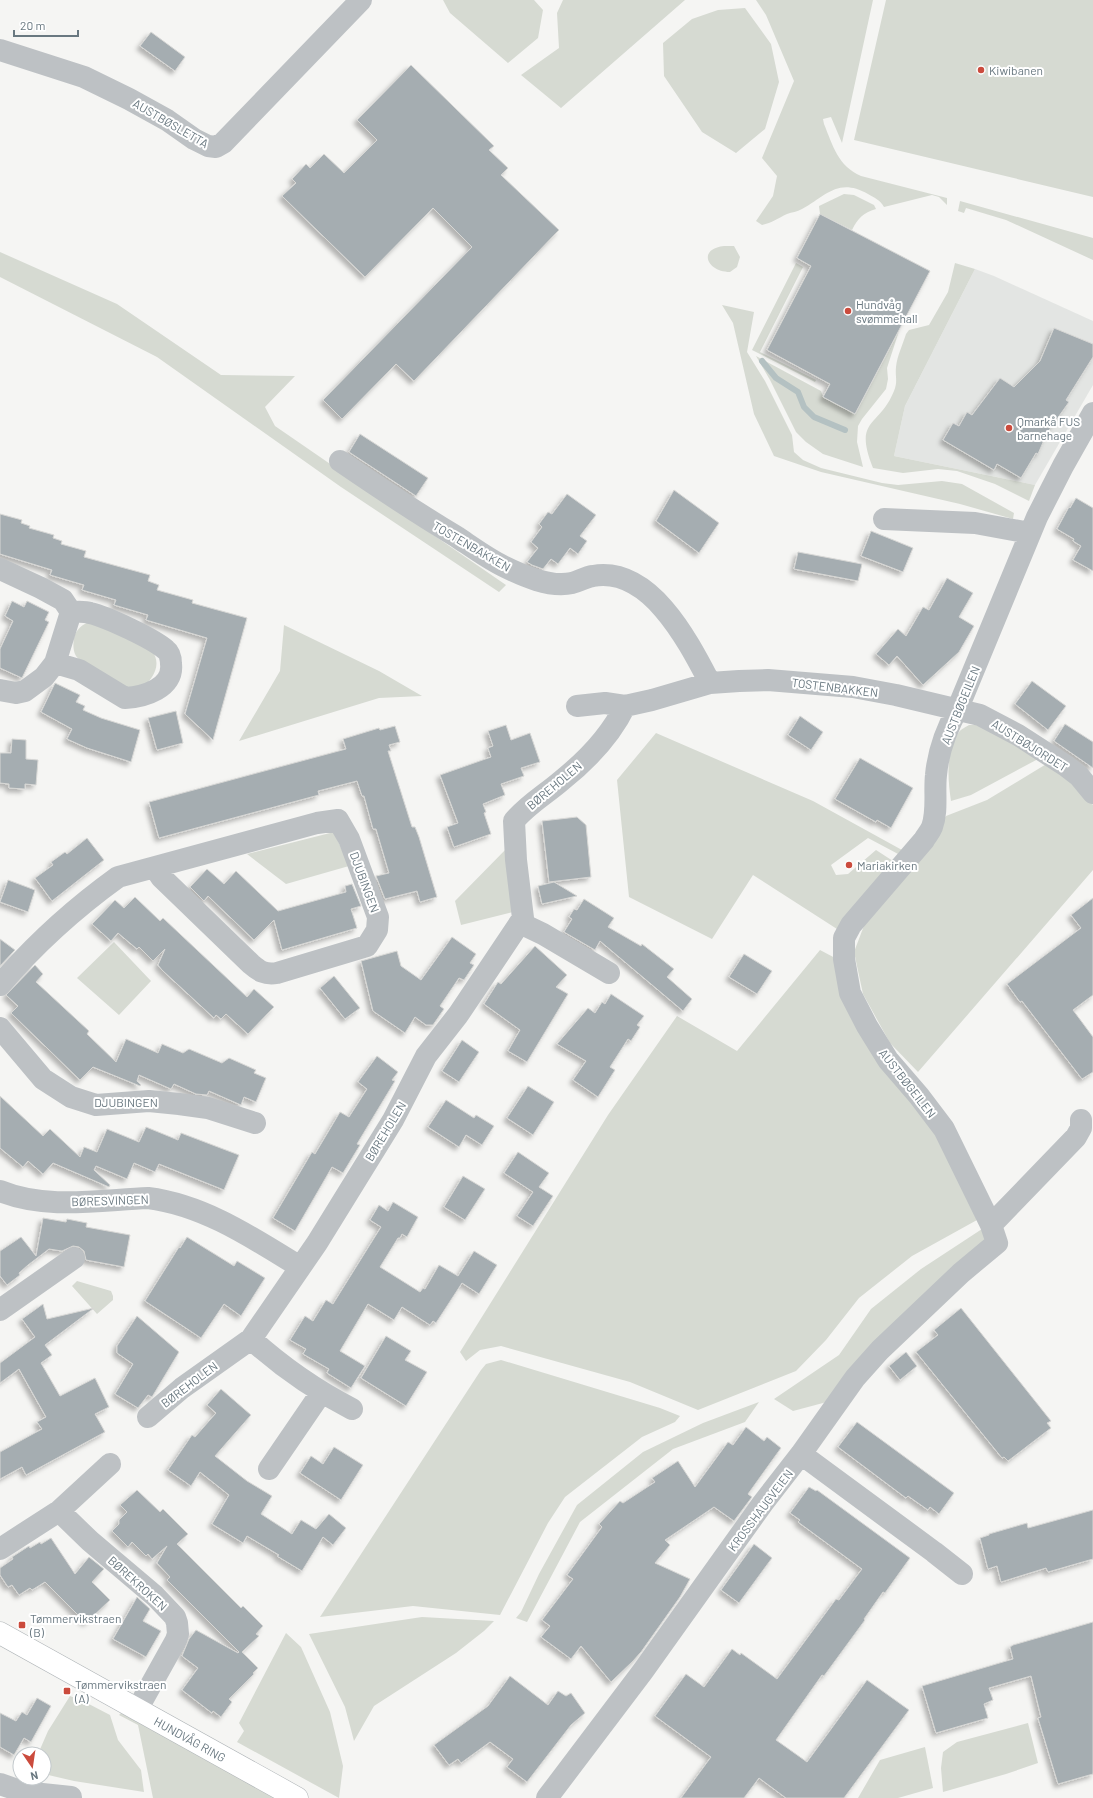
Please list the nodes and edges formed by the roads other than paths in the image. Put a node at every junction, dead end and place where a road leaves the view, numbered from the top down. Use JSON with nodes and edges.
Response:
{"nodes":[{"id":1,"x":361,"y":0,"type":"edge"},
{"id":2,"x":0,"y":50,"type":"edge"},
{"id":3,"x":1093,"y":413,"type":"edge"},
{"id":4,"x":340,"y":460,"type":"dead end"},
{"id":5,"x":884,"y":519,"type":"dead end"},
{"id":6,"x":1030,"y":533,"type":"junction"},
{"id":7,"x":0,"y":569,"type":"edge"},
{"id":8,"x":71,"y":612,"type":"junction"},
{"id":9,"x":55,"y":663,"type":"junction"},
{"id":10,"x":710,"y":683,"type":"junction"},
{"id":11,"x":0,"y":690,"type":"edge"},
{"id":12,"x":577,"y":706,"type":"dead end"},
{"id":13,"x":625,"y":706,"type":"junction"},
{"id":14,"x":958,"y":708,"type":"junction"},
{"id":15,"x":1093,"y":793,"type":"edge"},
{"id":16,"x":155,"y":868,"type":"junction"},
{"id":17,"x":520,"y":923,"type":"junction"},
{"id":18,"x":609,"y":973,"type":"dead end"},
{"id":19,"x":0,"y":985,"type":"edge"},
{"id":20,"x":0,"y":1028,"type":"edge"},
{"id":21,"x":1081,"y":1120,"type":"dead end"},
{"id":22,"x":256,"y":1123,"type":"dead end"},
{"id":23,"x":3,"y":1198,"type":"edge"},
{"id":24,"x":994,"y":1234,"type":"junction"},
{"id":25,"x":74,"y":1258,"type":"dead end"},
{"id":26,"x":300,"y":1267,"type":"junction"},
{"id":27,"x":0,"y":1310,"type":"edge"},
{"id":28,"x":251,"y":1339,"type":"junction"},
{"id":29,"x":321,"y":1392,"type":"junction"},
{"id":30,"x":352,"y":1409,"type":"dead end"},
{"id":31,"x":148,"y":1417,"type":"dead end"},
{"id":32,"x":801,"y":1454,"type":"junction"},
{"id":33,"x":110,"y":1464,"type":"dead end"},
{"id":34,"x":269,"y":1469,"type":"dead end"},
{"id":35,"x":59,"y":1511,"type":"junction"},
{"id":36,"x":0,"y":1550,"type":"edge"},
{"id":37,"x":962,"y":1574,"type":"dead end"},
{"id":38,"x":0,"y":1633,"type":"edge"},
{"id":39,"x":137,"y":1710,"type":"junction"},
{"id":40,"x":0,"y":1784,"type":"edge"},
{"id":41,"x":71,"y":1797,"type":"dead end"},
{"id":42,"x":297,"y":1798,"type":"edge"},
{"id":43,"x":547,"y":1798,"type":"edge"}],
"edges":[{"from":1,"to":2,"type":"street","name":"AUSTBØSLETTA"},
{"from":3,"to":6,"type":"street","name":"AUSTBØGEILEN"},
{"from":4,"to":10,"type":"street","name":"TOSTENBAKKEN"},
{"from":5,"to":6,"type":"street"},
{"from":6,"to":14,"type":"street","name":"AUSTBØGEILEN"},
{"from":7,"to":8,"type":"street"},
{"from":8,"to":9,"type":"street"},
{"from":8,"to":9,"type":"street"},
{"from":9,"to":11,"type":"street"},
{"from":10,"to":13,"type":"street","name":"TOSTENBAKKEN"},
{"from":10,"to":14,"type":"street","name":"TOSTENBAKKEN"},
{"from":12,"to":13,"type":"street"},
{"from":13,"to":17,"type":"street","name":"BØREHOLEN"},
{"from":14,"to":15,"type":"street","name":"AUSTBØJORDET"},
{"from":14,"to":24,"type":"street","name":"AUSTBØGEILEN"},
{"from":16,"to":16,"type":"street","name":"DJUBINGEN"},
{"from":16,"to":19,"type":"street","name":"DJUBINGEN"},
{"from":17,"to":18,"type":"street"},
{"from":17,"to":26,"type":"street","name":"BØREHOLEN"},
{"from":20,"to":22,"type":"street","name":"DJUBINGEN"},
{"from":21,"to":24,"type":"street"},
{"from":23,"to":26,"type":"street","name":"BØRESVINGEN"},
{"from":24,"to":32,"type":"street","name":"KROSSHAUGVEIEN"},
{"from":25,"to":27,"type":"street"},
{"from":26,"to":28,"type":"street","name":"BØREHOLEN"},
{"from":28,"to":29,"type":"street"},
{"from":28,"to":31,"type":"street","name":"BØREHOLEN"},
{"from":29,"to":30,"type":"street"},
{"from":29,"to":34,"type":"street"},
{"from":32,"to":37,"type":"street"},
{"from":32,"to":43,"type":"street","name":"KROSSHAUGVEIEN"},
{"from":33,"to":35,"type":"street"},
{"from":35,"to":36,"type":"street"},
{"from":35,"to":39,"type":"street","name":"BØREKROKEN"},
{"from":38,"to":39,"type":"main road","name":"HUNDVÅG RING"},
{"from":39,"to":42,"type":"main road","name":"HUNDVÅG RING"},
{"from":40,"to":41,"type":"street"}]}
